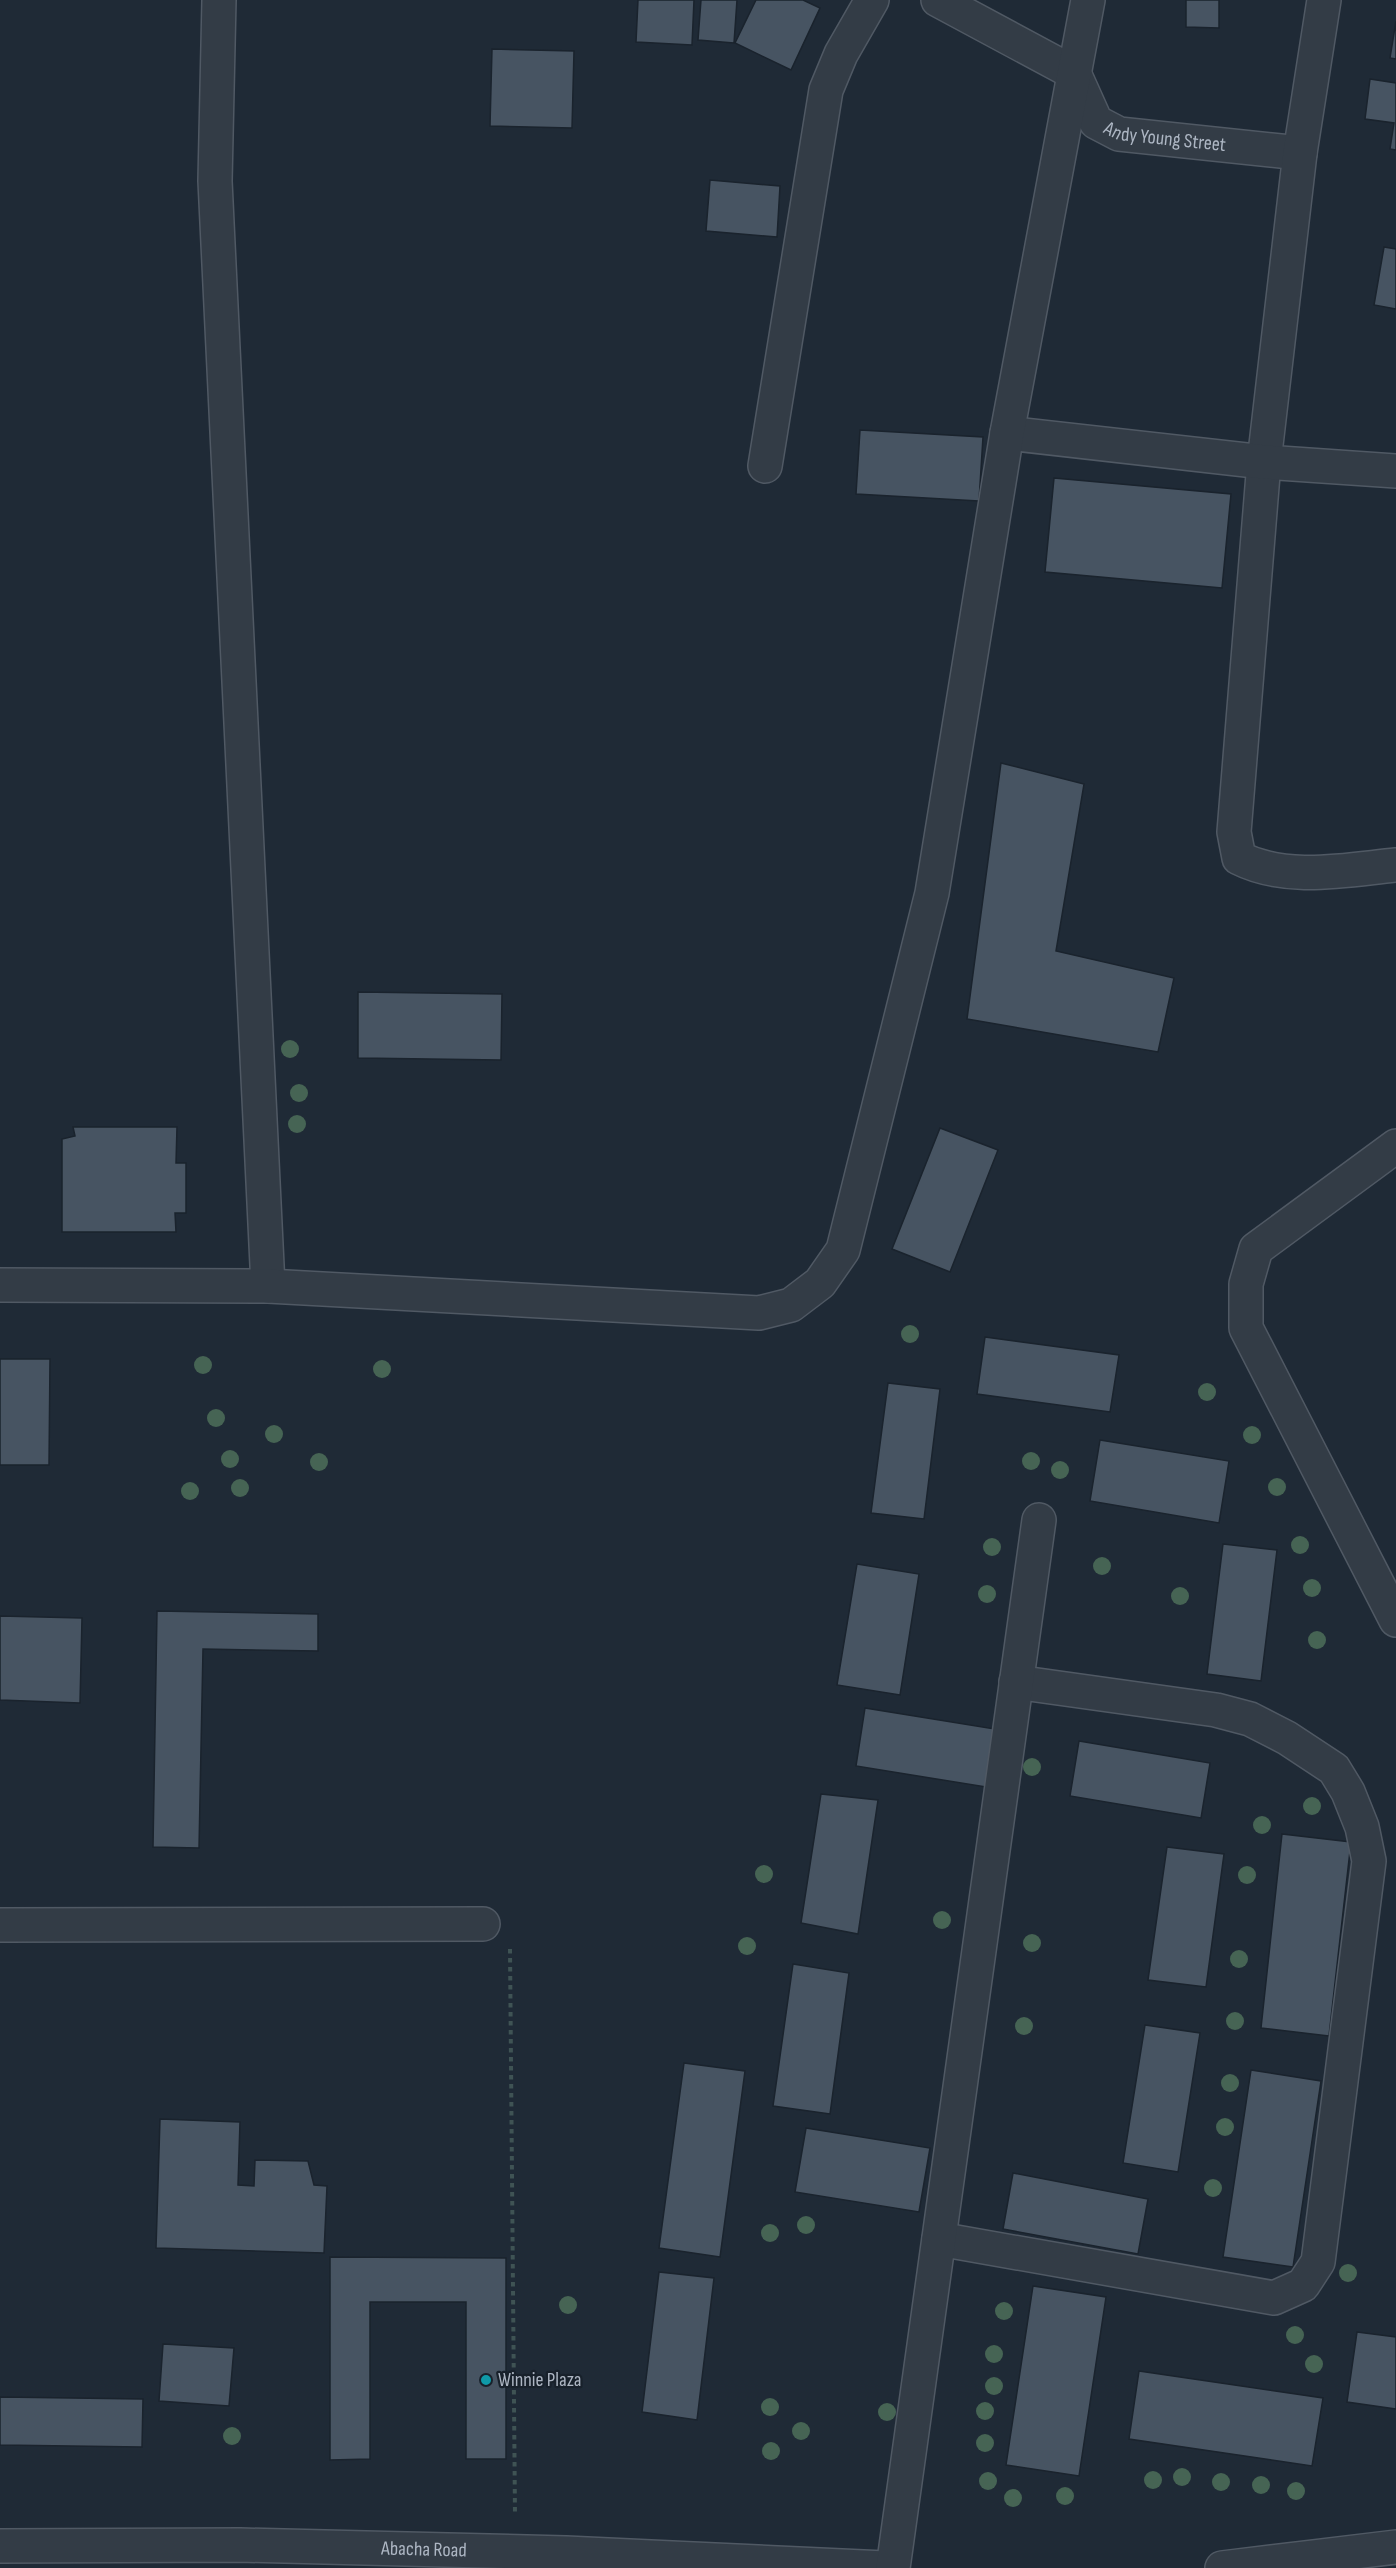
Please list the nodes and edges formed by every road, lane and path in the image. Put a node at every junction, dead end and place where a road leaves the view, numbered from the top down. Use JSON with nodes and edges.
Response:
{"nodes":[{"id":1,"x":219,"y":0,"type":"edge"},
{"id":2,"x":872,"y":0,"type":"edge"},
{"id":3,"x":938,"y":0,"type":"edge"},
{"id":4,"x":1088,"y":0,"type":"edge"},
{"id":5,"x":1324,"y":0,"type":"edge"},
{"id":6,"x":1074,"y":73,"type":"junction"},
{"id":7,"x":1300,"y":153,"type":"junction"},
{"id":8,"x":1008,"y":433,"type":"junction"},
{"id":9,"x":1264,"y":462,"type":"junction"},
{"id":10,"x":765,"y":466,"type":"dead end"},
{"id":11,"x":1396,"y":471,"type":"edge"},
{"id":12,"x":1396,"y":865,"type":"edge"},
{"id":13,"x":1396,"y":1146,"type":"edge"},
{"id":14,"x":0,"y":1285,"type":"edge"},
{"id":15,"x":268,"y":1287,"type":"junction"},
{"id":16,"x":1039,"y":1520,"type":"dead end"},
{"id":17,"x":1396,"y":1620,"type":"edge"},
{"id":18,"x":1016,"y":1682,"type":"junction"},
{"id":19,"x":483,"y":1924,"type":"joint"},
{"id":20,"x":0,"y":1925,"type":"edge"},
{"id":21,"x":939,"y":2239,"type":"junction"},
{"id":22,"x":0,"y":2546,"type":"edge"},
{"id":23,"x":1396,"y":2547,"type":"edge"},
{"id":24,"x":515,"y":2552,"type":"junction"},
{"id":25,"x":240,"y":2556,"type":"edge"},
{"id":26,"x":566,"y":2560,"type":"edge"},
{"id":27,"x":885,"y":2568,"type":"edge"},
{"id":28,"x":893,"y":2568,"type":"edge"},
{"id":29,"x":1222,"y":2568,"type":"edge"}],
"edges":[{"from":1,"to":15,"type":"street"},
{"from":2,"to":10,"type":"street"},
{"from":3,"to":6,"type":"street"},
{"from":4,"to":6,"type":"street"},
{"from":5,"to":7,"type":"street"},
{"from":6,"to":7,"type":"street","name":"Andy Young Street"},
{"from":6,"to":8,"type":"street"},
{"from":7,"to":9,"type":"street"},
{"from":8,"to":9,"type":"street"},
{"from":8,"to":15,"type":"street"},
{"from":9,"to":11,"type":"street"},
{"from":9,"to":12,"type":"street"},
{"from":13,"to":17,"type":"street"},
{"from":14,"to":15,"type":"street"},
{"from":16,"to":18,"type":"street"},
{"from":18,"to":21,"type":"street"},
{"from":18,"to":21,"type":"street"},
{"from":19,"to":20,"type":"street"},
{"from":19,"to":24,"type":"path"},
{"from":21,"to":28,"type":"street"},
{"from":22,"to":25,"type":"street","name":"Abacha Road"},
{"from":23,"to":29,"type":"street"},
{"from":24,"to":25,"type":"street","name":"Abacha Road"},
{"from":24,"to":26,"type":"street","name":"Abacha Road"},
{"from":26,"to":27,"type":"street","name":"Abacha Road"}]}
